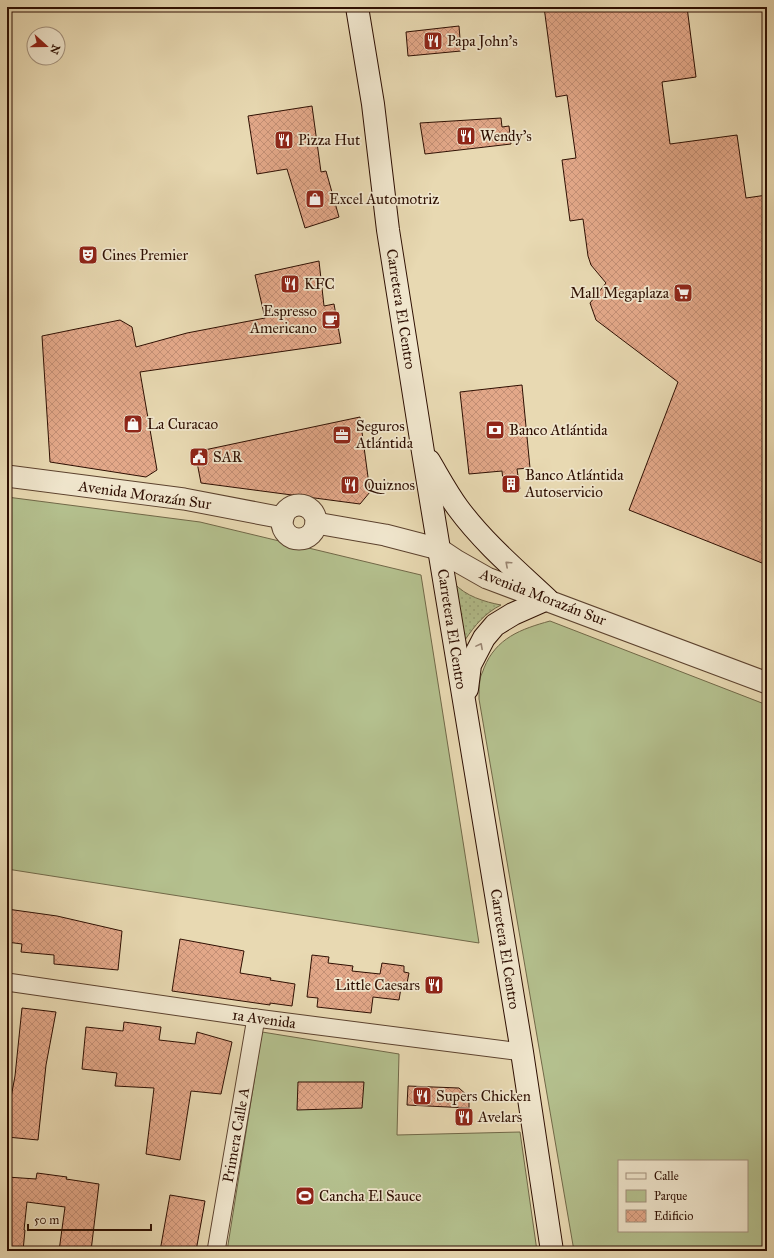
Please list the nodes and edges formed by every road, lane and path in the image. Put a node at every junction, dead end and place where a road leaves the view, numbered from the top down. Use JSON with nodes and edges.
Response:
{"nodes":[{"id":1,"x":357,"y":7,"type":"edge"},
{"id":2,"x":423,"y":452,"type":"junction"},
{"id":3,"x":7,"y":476,"type":"edge"},
{"id":4,"x":439,"y":549,"type":"junction"},
{"id":5,"x":547,"y":599,"type":"junction"},
{"id":6,"x":767,"y":683,"type":"edge"},
{"id":7,"x":465,"y":710,"type":"junction"},
{"id":8,"x":7,"y":982,"type":"edge"},
{"id":9,"x":256,"y":1018,"type":"junction"},
{"id":10,"x":522,"y":1052,"type":"junction"},
{"id":11,"x":216,"y":1251,"type":"edge"},
{"id":12,"x":552,"y":1251,"type":"edge"}],
"edges":[{"from":1,"to":2,"type":"main road","name":"Carretera El Centro"},
{"from":2,"to":4,"type":"main road","name":"Carretera El Centro"},
{"from":5,"to":2,"type":"main road","one_way":true},
{"from":3,"to":4,"type":"street","name":"Avenida Morazán Sur"},
{"from":4,"to":5,"type":"street","name":"Avenida Morazán Sur"},
{"from":4,"to":7,"type":"main road","name":"Carretera El Centro"},
{"from":5,"to":6,"type":"street","name":"Avenida Morazán Sur"},
{"from":7,"to":5,"type":"main road","one_way":true},
{"from":7,"to":10,"type":"main road","name":"Carretera El Centro"},
{"from":8,"to":9,"type":"street","name":"1a Avenida"},
{"from":9,"to":10,"type":"street","name":"1a Avenida"},
{"from":9,"to":11,"type":"street","name":"Primera Calle A"},
{"from":10,"to":12,"type":"main road","name":"Carretera El Centro"}]}
